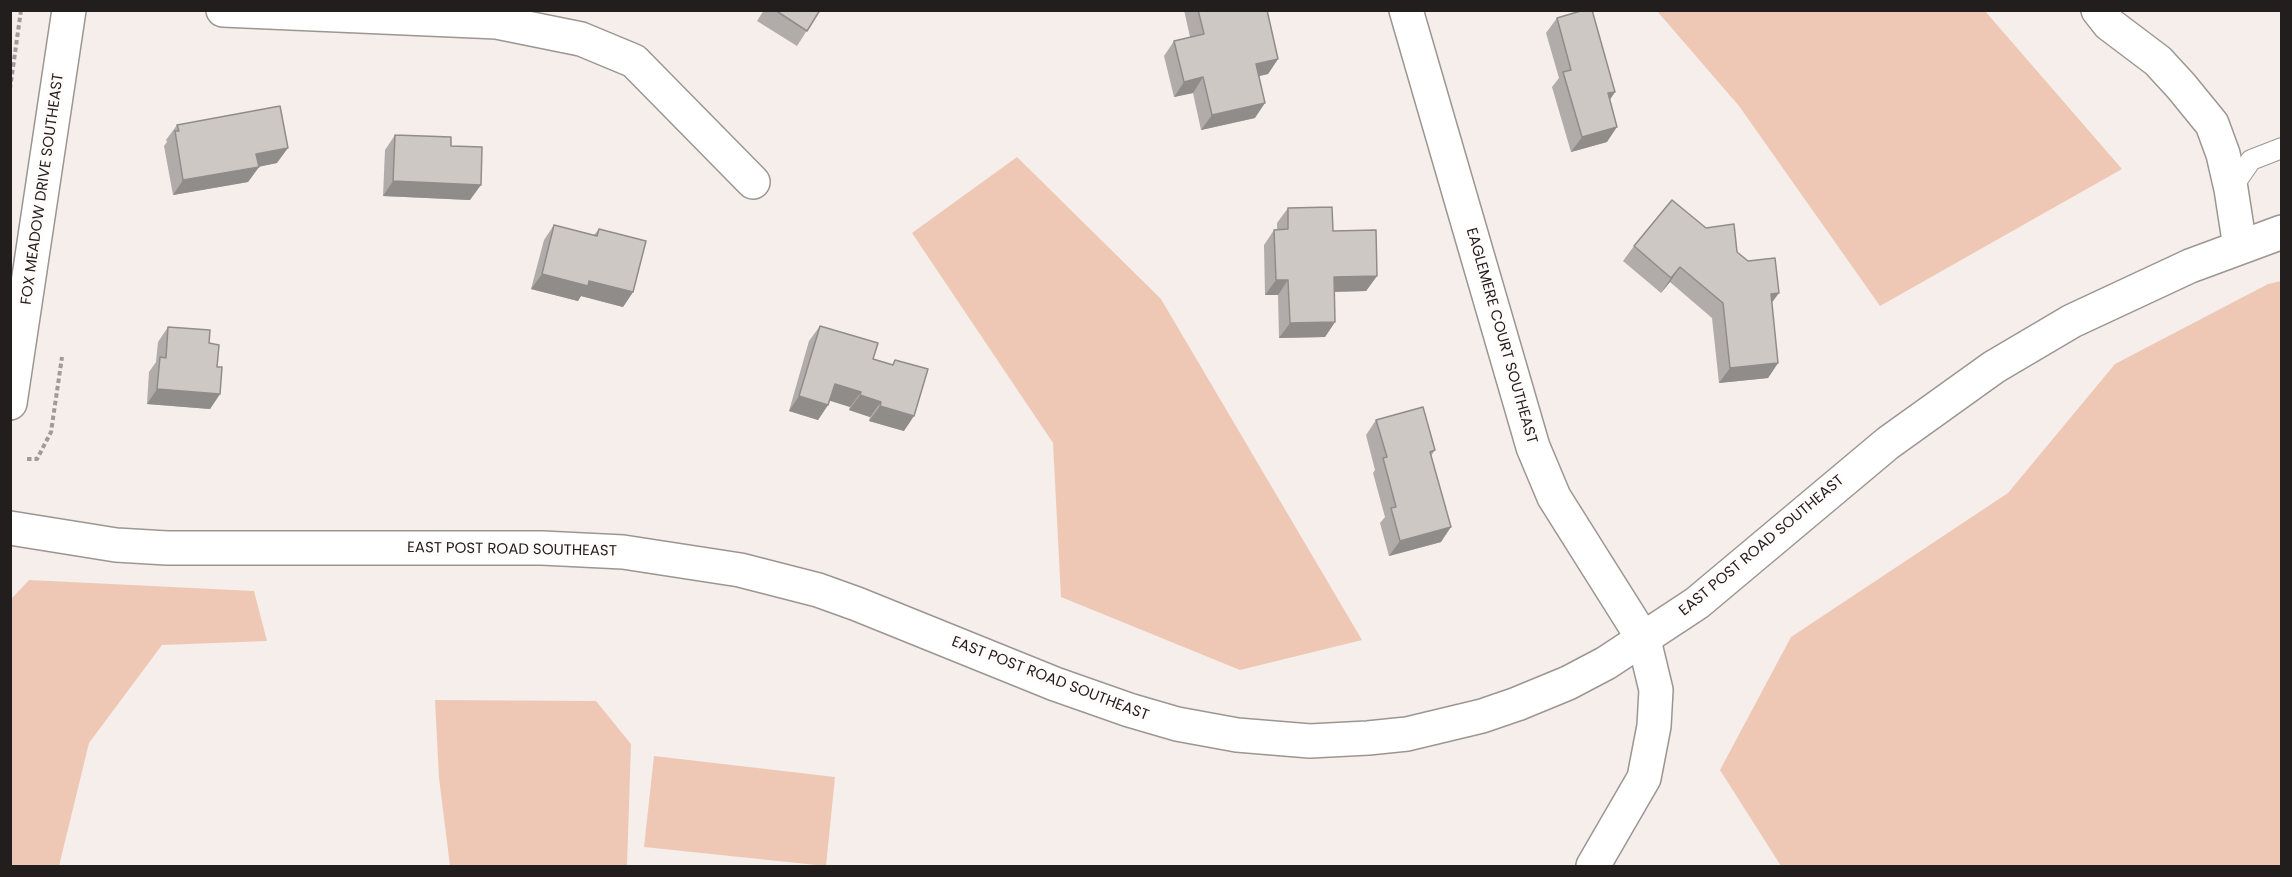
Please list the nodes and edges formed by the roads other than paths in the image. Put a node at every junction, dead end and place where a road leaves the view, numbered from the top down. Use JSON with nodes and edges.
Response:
{"nodes":[{"id":1,"x":69,"y":10,"type":"edge"},
{"id":2,"x":223,"y":10,"type":"edge"},
{"id":3,"x":1406,"y":10,"type":"edge"},
{"id":4,"x":2098,"y":10,"type":"edge"},
{"id":5,"x":2282,"y":148,"type":"edge"},
{"id":6,"x":753,"y":182,"type":"dead end"},
{"id":7,"x":2230,"y":189,"type":"junction"},
{"id":8,"x":2282,"y":232,"type":"edge"},
{"id":9,"x":2240,"y":247,"type":"junction"},
{"id":10,"x":10,"y":403,"type":"edge"},
{"id":11,"x":10,"y":528,"type":"edge"},
{"id":12,"x":1644,"y":640,"type":"junction"},
{"id":13,"x":1593,"y":867,"type":"edge"}],
"edges":[{"from":1,"to":10,"type":"main road","name":"FOX MEADOW DRIVE SOUTHEAST"},
{"from":2,"to":6,"type":"main road"},
{"from":3,"to":12,"type":"main road","name":"EAGLEMERE COURT SOUTHEAST"},
{"from":4,"to":7,"type":"main road"},
{"from":5,"to":7,"type":"lane"},
{"from":7,"to":9,"type":"main road"},
{"from":8,"to":9,"type":"main road","name":"EAST POST ROAD SOUTHEAST"},
{"from":9,"to":12,"type":"main road","name":"EAST POST ROAD SOUTHEAST"},
{"from":11,"to":12,"type":"main road","name":"EAST POST ROAD SOUTHEAST"},
{"from":12,"to":13,"type":"main road","name":"EAGLEMERE COURT SOUTHEAST"}]}
